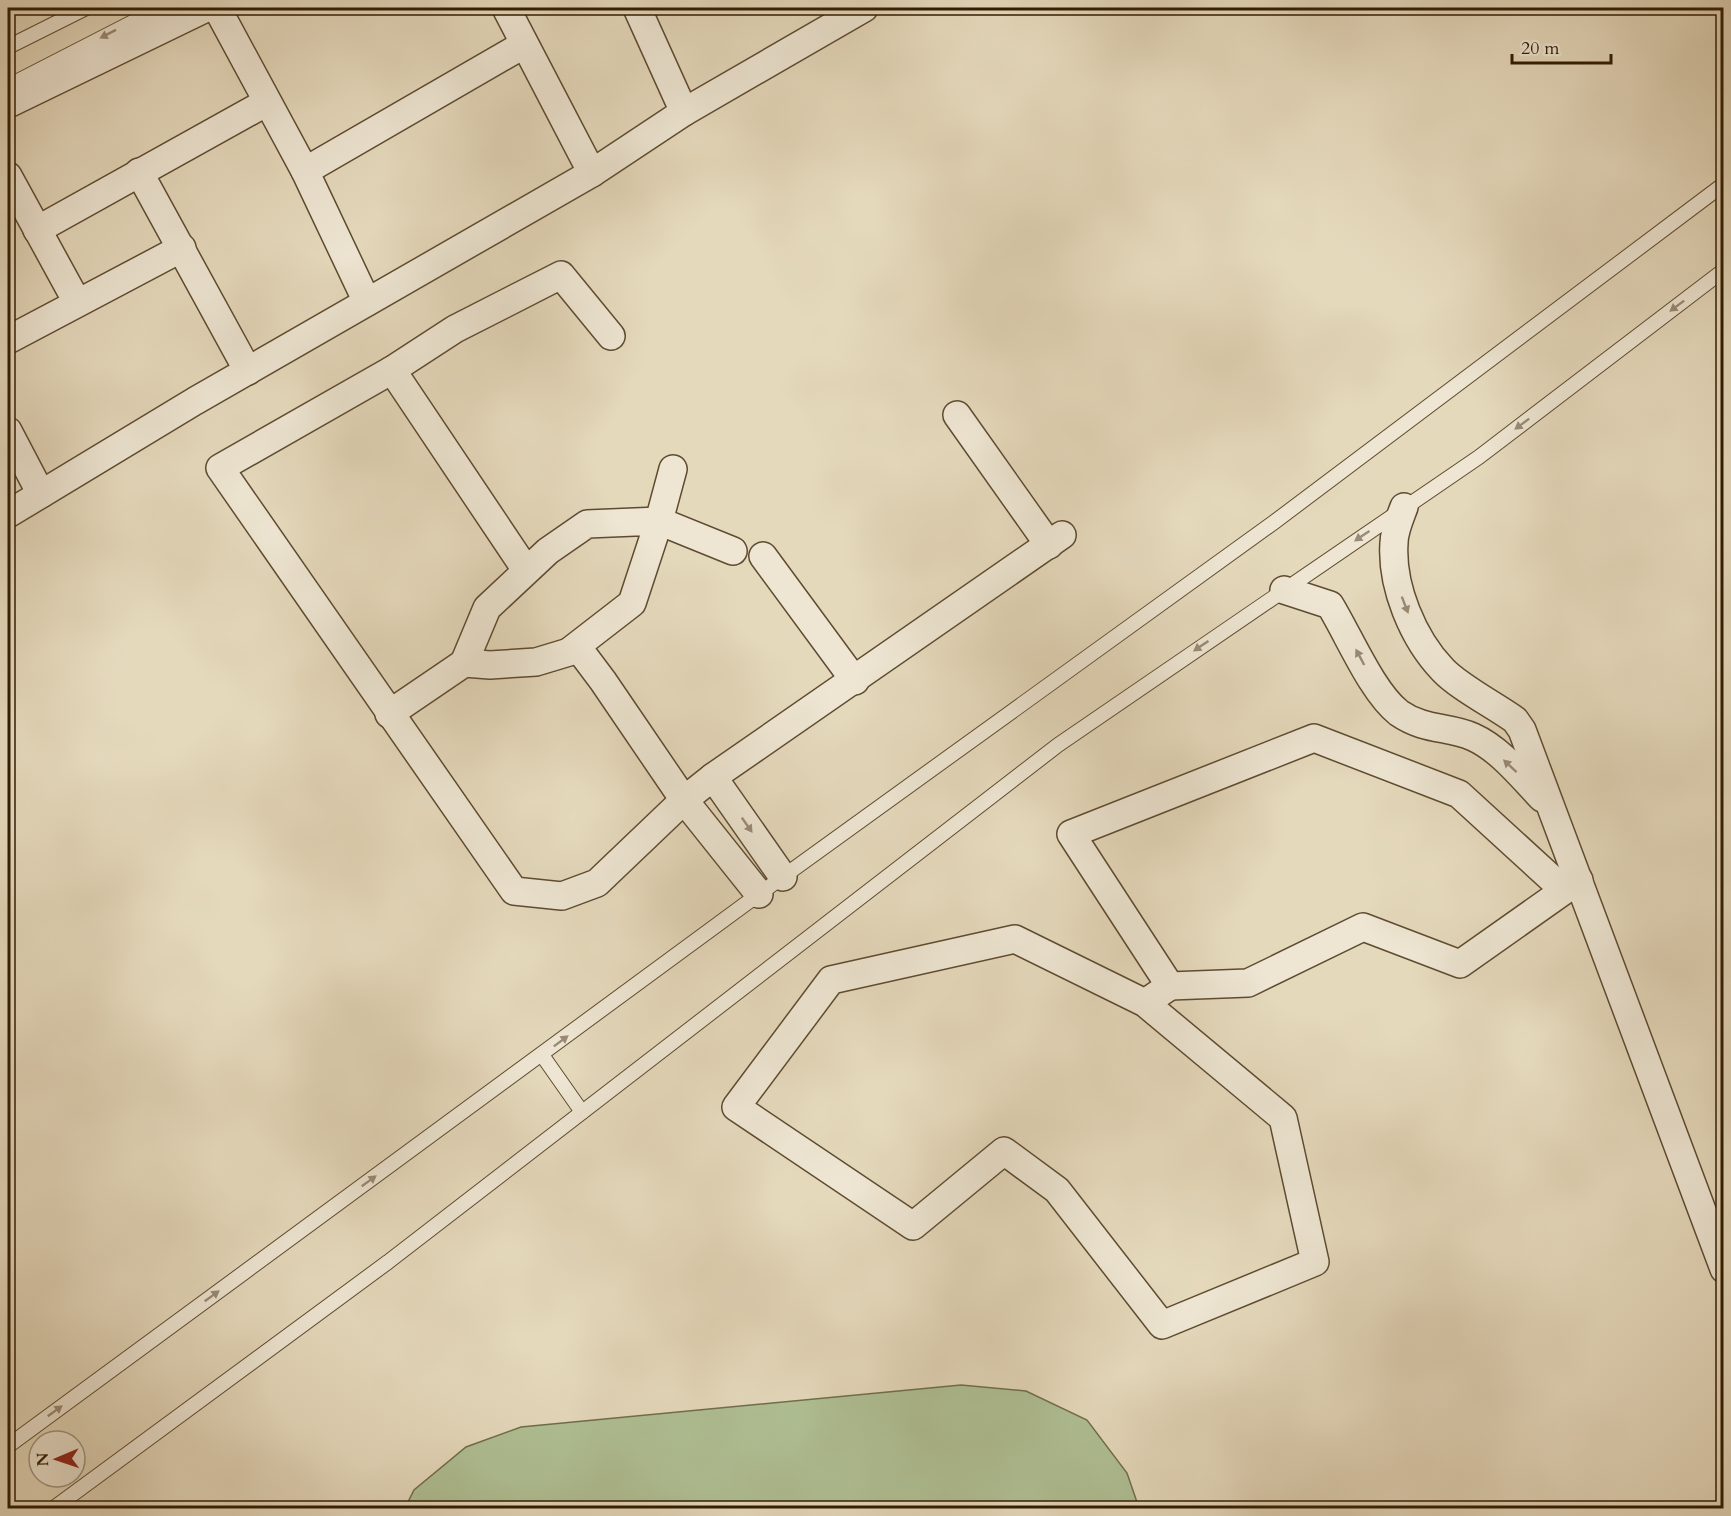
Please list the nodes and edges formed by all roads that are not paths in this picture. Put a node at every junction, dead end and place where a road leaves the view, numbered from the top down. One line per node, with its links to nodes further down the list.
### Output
1 (86, 8): 9 (lane)
2 (160, 8): 10 (lane, one-way to 10)
3 (207, 8): 12 (street)
4 (217, 8): 11 (street)
5 (506, 8): 8 (street)
6 (637, 8): 13 (street)
7 (864, 8): 13 (street)
8 (523, 45): 14 (street); 16 (street)
9 (8, 47)
10 (8, 86)
11 (267, 102): 14 (street); 15 (street)
12 (8, 104)
13 (684, 112): 16 (street)
14 (305, 171): 23 (street)
15 (139, 172): 19 (street); 20 (street)
16 (592, 173): 23 (street)
17 (8, 176): 19 (street)
18 (1724, 184): 46 (lane)
19 (37, 230): 22 (street)
20 (182, 248): 22 (street); 27 (street)
21 (1724, 270): 32 (lane, one-way to 32)
22 (77, 302): 25 (street)
23 (368, 302): 27 (street)
24 (610, 336): 26 (street)
25 (8, 340)
26 (392, 370): 37 (street); 42 (street)
27 (248, 371): 31 (street)
28 (957, 415): 41 (street)
29 (8, 430): 31 (street)
30 (673, 469): 34 (street)
31 (41, 494): 33 (street)
32 (1404, 507): 38 (lane, one-way to 38); 45 (street, one-way to 45)
33 (8, 514)
34 (659, 521): 35 (street); 37 (street); 39 (street)
35 (734, 551)
36 (763, 555): 41 (street)
37 (526, 570): 40 (street)
38 (1284, 590): 45 (street, one-way to 38); 52 (lane, one-way to 52)
39 (570, 651): 40 (street); 44 (street)
40 (464, 663): 42 (street)
41 (855, 681): 43 (street)
42 (389, 714): 44 (street)
43 (713, 777): 44 (street); 46 (street, one-way to 46)
44 (684, 800): 48 (street)
45 (1551, 808): 47 (street)
46 (783, 877): 48 (lane)
47 (1572, 885): 49 (street); 49 (street); 53 (street)
48 (759, 894): 51 (lane, one-way to 48)
49 (1170, 986): 50 (street)
50 (1145, 1003): 50 (street)
51 (542, 1055): 52 (lane); 54 (lane, one-way to 51)
52 (582, 1112): 55 (lane)
53 (1724, 1269)
54 (8, 1446)
55 (54, 1509)

